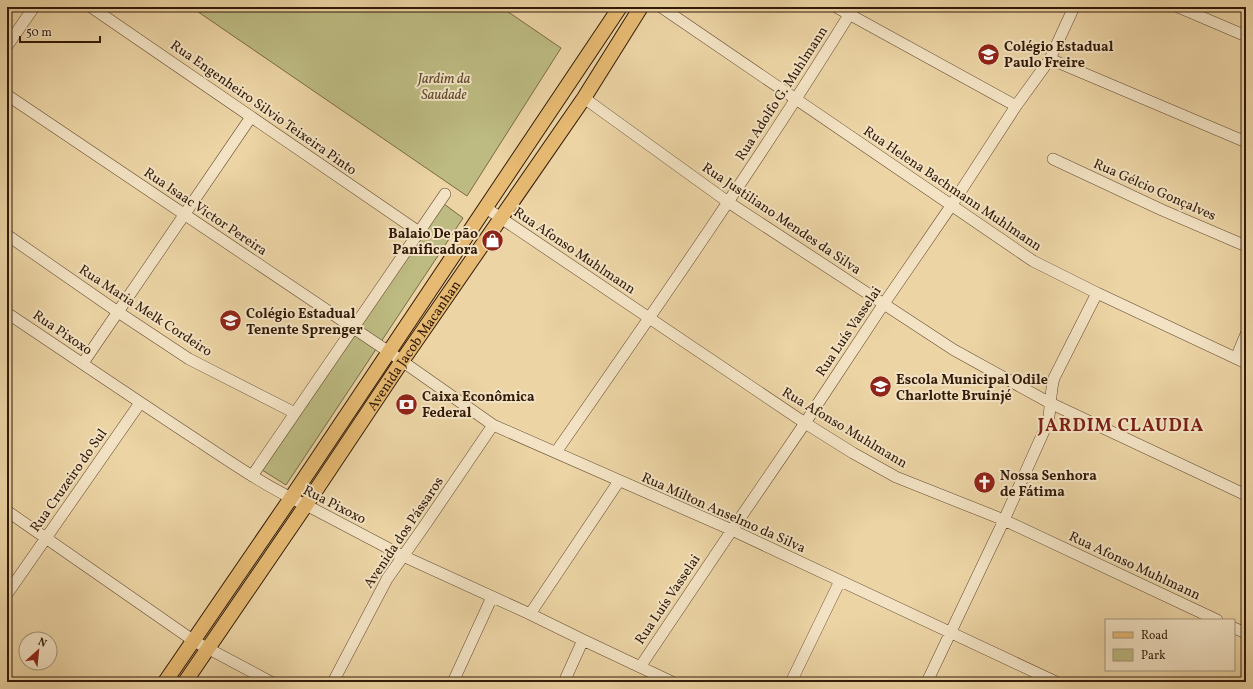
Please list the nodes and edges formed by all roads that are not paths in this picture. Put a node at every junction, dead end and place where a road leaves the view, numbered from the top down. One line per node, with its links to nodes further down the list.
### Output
1 (34, 7): 11 (street)
2 (91, 7): 17 (street, Rua Engenheiro Silvio Teixeira Pinto)
3 (620, 7): 23 (main road, Avenida Jacob Macanhan)
4 (641, 7): 14 (main road, Avenida Jacob Macanhan)
5 (661, 7): 15 (street, Rua Helena Bachmann Muhlmann)
6 (836, 7): 9 (street)
7 (1074, 7): 12 (street, Rua Luís Vasselai)
8 (1178, 7): 10 (street)
9 (852, 11): 15 (street, Rua Adolfo G. Muhlmann); 16 (street)
10 (1246, 36)
11 (7, 46)
12 (1050, 59): 16 (street, Rua Luís Vasselai); 18 (street)
13 (7, 95): 24 (street, Rua Isaac Victor Pereira)
14 (584, 98): 21 (street, Rua Justiliano Mendes da Silva); 25 (main road, Avenida Jacob Macanhan)
15 (796, 99): 21 (street, Rua Adolfo G. Muhlmann); 22 (street, Rua Helena Bachmann Muhlmann)
16 (1016, 106): 22 (street, Rua Luís Vasselai)
17 (251, 117): 24 (street); 26 (street, Rua Engenheiro Silvio Teixeira Pinto)
18 (1246, 142)
19 (1053, 159): 28 (street, Rua Gélcio Gonçalves)
20 (444, 194): 26 (street)
21 (728, 202): 30 (street, Rua Justiliano Mendes da Silva); 33 (street, Rua Adolfo G. Muhlmann)
22 (951, 206): 29 (street, Rua Helena Bachmann Muhlmann); 30 (street, Rua Luís Vasselai)
23 (486, 208): 25 (street, Rua Afonso Muhlmann); 36 (main road, Avenida Jacob Macanhan)
24 (185, 215): 31 (street); 34 (street, Rua Isaac Victor Pereira)
25 (502, 218): 33 (street, Rua Afonso Muhlmann); 38 (main road, Avenida Jacob Macanhan)
26 (419, 232): 34 (street)
27 (7, 236): 31 (street, Rua Maria Melk Cordeiro)
28 (1246, 246)
29 (1097, 293): 37 (street, Rua Helena Bachmann Muhlmann); 41 (street)
30 (883, 304): 41 (street, Rua Justiliano Mendes da Silva); 43 (street, Rua Luís Vasselai)
31 (118, 312): 39 (street); 42 (street, Rua Maria Melk Cordeiro)
32 (7, 313): 39 (street, Rua Pixoxo)
33 (649, 318): 43 (street, Rua Afonso Muhlmann); 45 (street, Rua Adolfo G. Muhlmann)
34 (353, 328): 36 (street, Rua Isaac Victor Pereira); 42 (street)
35 (1246, 334): 37 (street)
36 (389, 352): 38 (street, Rua Milton Anselmo da Silva); 49 (main road, Avenida Jacob Macanhan)
37 (1241, 360)
38 (402, 361): 44 (street, Rua Milton Anselmo da Silva); 50 (main road, Avenida Jacob Macanhan)
39 (83, 363): 40 (street, Rua Pixoxo)
40 (140, 403): 46 (street, Rua Pixoxo); 54 (street, Rua Cruzeiro do Sul)
41 (1050, 403): 48 (street, Rua Justiliano Mendes da Silva); 52 (street)
42 (295, 413): 46 (street)
43 (805, 423): 52 (street, Rua Afonso Muhlmann); 53 (street, Rua Luís Vasselai)
44 (493, 425): 45 (street, Rua Milton Anselmo da Silva); 55 (street, Avenida dos Pássaros)
45 (556, 452): 47 (street, Rua Milton Anselmo da Silva)
46 (252, 476): 49 (street, Rua Pixoxo)
47 (619, 481): 53 (street, Rua Milton Anselmo da Silva); 59 (street)
48 (1246, 495)
49 (291, 498): 50 (street, Rua Pixoxo); 65 (main road, Avenida Jacob Macanhan)
50 (306, 505): 55 (street, Rua Pixoxo); 66 (main road, Avenida Jacob Macanhan)
51 (7, 511): 54 (street)
52 (1004, 520): 60 (street, Rua Afonso Muhlmann); 62 (street)
53 (732, 530): 56 (street, Rua Milton Anselmo da Silva); 67 (street, Rua Luís Vasselai)
54 (45, 538): 57 (street, Rua Cruzeiro do Sul); 65 (street)
55 (403, 556): 58 (street, Rua Pixoxo); 71 (street, Avenida dos Pássaros)
56 (840, 581): 62 (street, Rua Milton Anselmo da Silva); 75 (street)
57 (7, 594)
58 (492, 597): 59 (street, Rua Pixoxo); 72 (street)
59 (530, 614): 64 (street, Rua Pixoxo)
60 (1215, 619)
61 (1235, 628): 63 (street)
62 (951, 632): 76 (street); 77 (street, Rua Milton Anselmo da Silva)
63 (1246, 633)
64 (583, 640): 67 (street, Rua Pixoxo); 73 (street)
65 (194, 641): 66 (street); 68 (main road, Avenida Jacob Macanhan)
66 (208, 649): 69 (main road, Avenida Jacob Macanhan); 70 (street)
67 (640, 667): 74 (street, Rua Pixoxo)
68 (165, 682)
69 (185, 682)
70 (271, 682)
71 (333, 682)
72 (453, 682)
73 (564, 682)
74 (672, 682)
75 (791, 682)
76 (927, 682)
77 (1056, 682)

